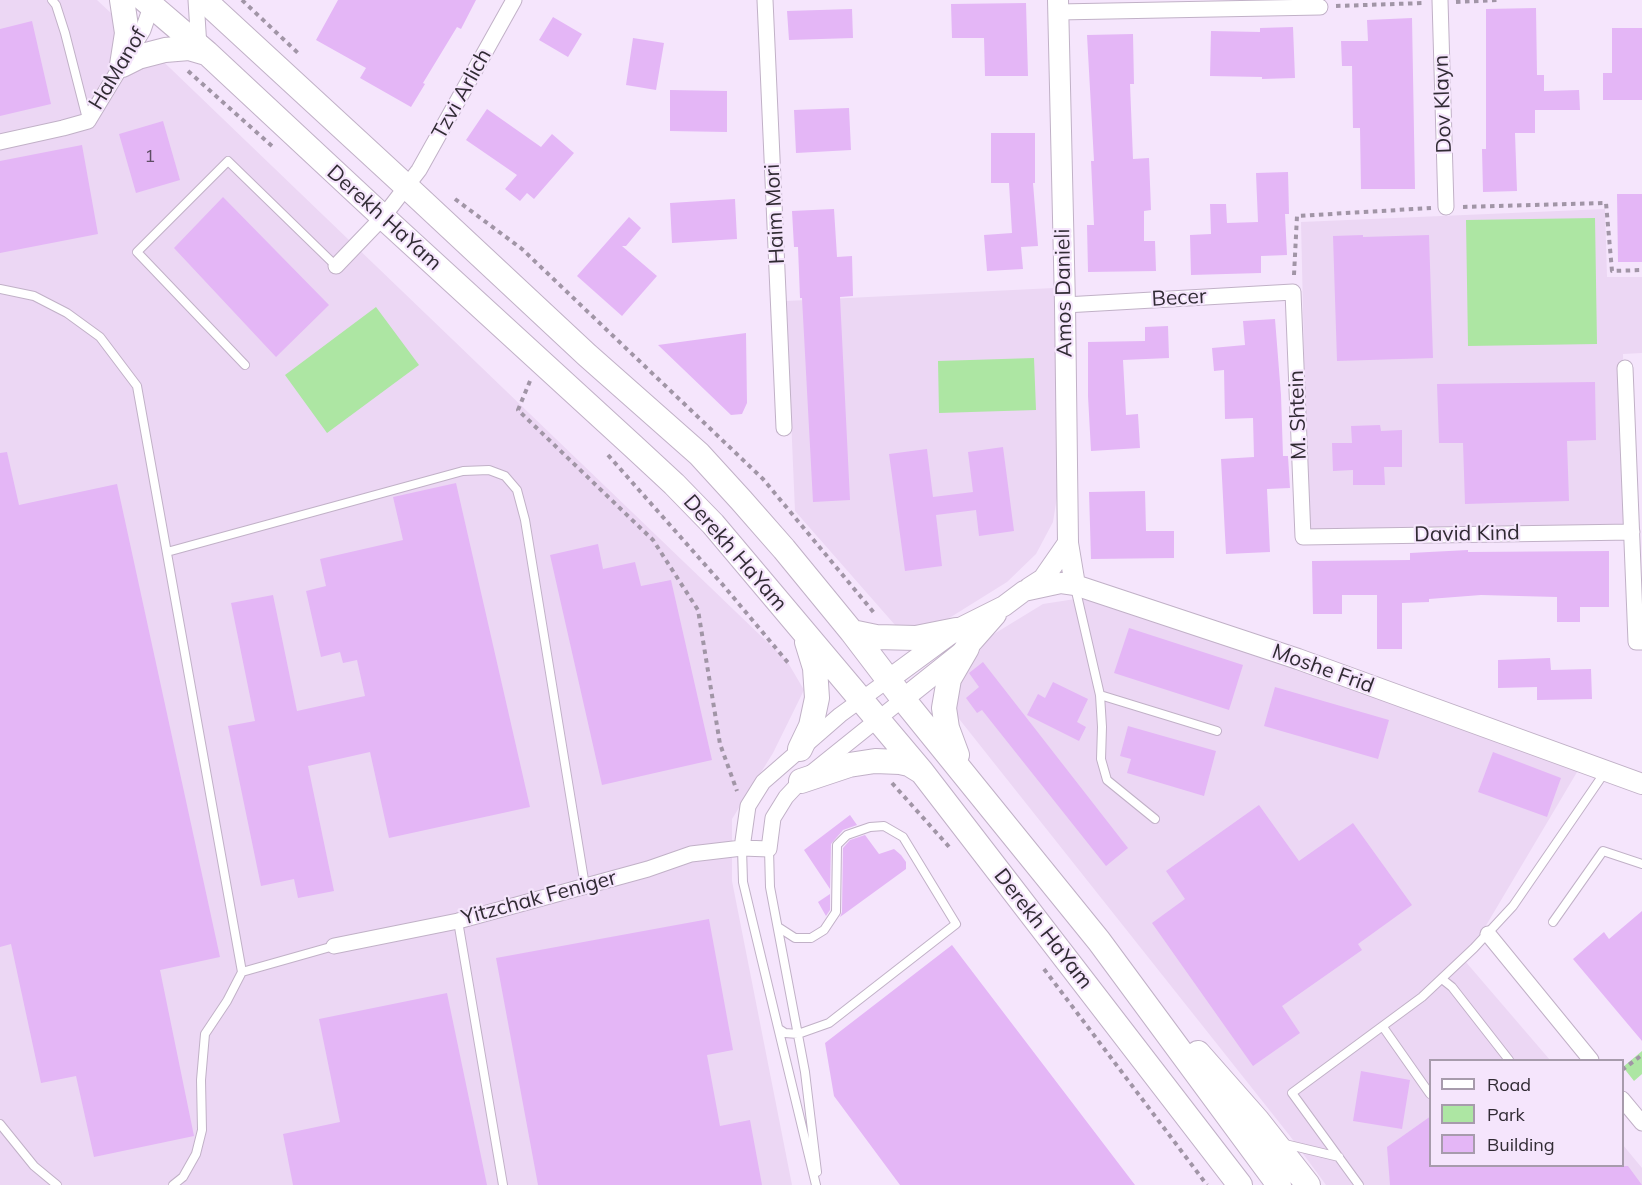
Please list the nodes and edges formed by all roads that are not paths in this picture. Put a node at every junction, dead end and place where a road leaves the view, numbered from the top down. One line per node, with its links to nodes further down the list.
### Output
1 (52, 0): 13 (lane)
2 (122, 0): 12 (main road)
3 (196, 0): 11 (street)
4 (204, 0): 15 (main road, Derekh HaYam)
5 (514, 0): 15 (street, Tzvi Arlich)
6 (765, 0): 24 (street, Haim Mori)
7 (1440, 1): 16 (street, Dov Klayn)
8 (150, 2): 11 (main road, Derekh HaYam); 12 (street, HaManof)
9 (1058, 6): 10 (street); 21 (street, Amos Danieli)
10 (1320, 7)
11 (203, 50): 12 (main road); 17 (main road, Derekh HaYam)
12 (122, 65): 13 (street, HaManof)
13 (88, 121): 14 (street, HaManof)
14 (0, 142)
15 (407, 187): 17 (street, Tzvi Arlich); 32 (main road, Derekh HaYam)
16 (1446, 207)
17 (382, 217): 18 (street, Tzvi Arlich); 31 (main road, Derekh HaYam)
18 (336, 266): 22 (lane)
19 (0, 289): 28 (lane)
20 (1293, 292): 21 (street, Becer); 26 (street, M. Shtein)
21 (1065, 305): 27 (street, Amos Danieli)
22 (245, 365)
23 (1625, 368): 25 (street)
24 (784, 428)
25 (1632, 531): 26 (street, David Kind); 34 (street)
26 (1303, 537)
27 (1068, 543): 29 (street, Amos Danieli); 30 (street)
28 (167, 552): 51 (lane); 58 (lane)
29 (1075, 585): 30 (street, Moshe Frid); 36 (lane); 42 (street, Moshe Frid)
30 (1024, 591): 33 (street, Moshe Frid)
31 (801, 629): 38 (main road, Derekh HaYam); 41 (main road)
32 (852, 632): 33 (main road); 35 (main road, Derekh HaYam)
33 (962, 639): 35 (street, Moshe Frid); 37 (street, Moshe Frid); 44 (main road)
34 (1639, 642)
35 (888, 680): 37 (main road, Derekh HaYam); 38 (street)
36 (1100, 695): 40 (lane); 47 (lane)
37 (903, 699): 39 (street); 44 (main road, Derekh HaYam)
38 (861, 700): 39 (main road, Derekh HaYam); 41 (street)
39 (877, 719): 43 (main road, Derekh HaYam); 45 (street)
40 (1217, 731)
41 (800, 749): 48 (street)
42 (1606, 771): 46 (street, Moshe Frid); 55 (lane)
43 (922, 772): 45 (main road); 71 (main road, Derekh HaYam)
44 (964, 774): 56 (main road, Derekh HaYam)
45 (801, 781): 49 (street)
46 (1642, 784)
47 (1155, 819)
48 (742, 848): 49 (street, Yitzchak Feniger); 51 (street, Yitzchak Feniger); 61 (lane)
49 (769, 849): 54 (lane)
50 (1642, 864): 53 (lane)
51 (585, 886): 52 (street, Yitzchak Feniger)
52 (458, 921): 57 (street, Yitzchak Feniger); 74 (lane)
53 (1553, 922)
54 (778, 927): 62 (lane); 62 (lane)
55 (1488, 934): 59 (lane); 64 (street)
56 (1099, 941): 69 (main road); 76 (main road, Derekh HaYam)
57 (334, 946): 58 (lane)
58 (242, 972): 73 (lane)
59 (1442, 979): 60 (lane); 63 (lane)
60 (1383, 1027): 65 (lane); 70 (lane)
61 (779, 1029): 62 (lane); 75 (lane)
62 (798, 1034): 75 (lane)
63 (1508, 1059)
64 (1590, 1059)
65 (1429, 1091)
66 (1624, 1100): 67 (street)
67 (1642, 1123)
68 (0, 1124): 72 (lane)
69 (1275, 1141): 70 (lane); 77 (main road)
70 (1339, 1157): 78 (lane)
71 (1238, 1182)
72 (57, 1185)
73 (173, 1185)
74 (503, 1185)
75 (817, 1185)
76 (1280, 1185)
77 (1308, 1185)
78 (1359, 1185)

